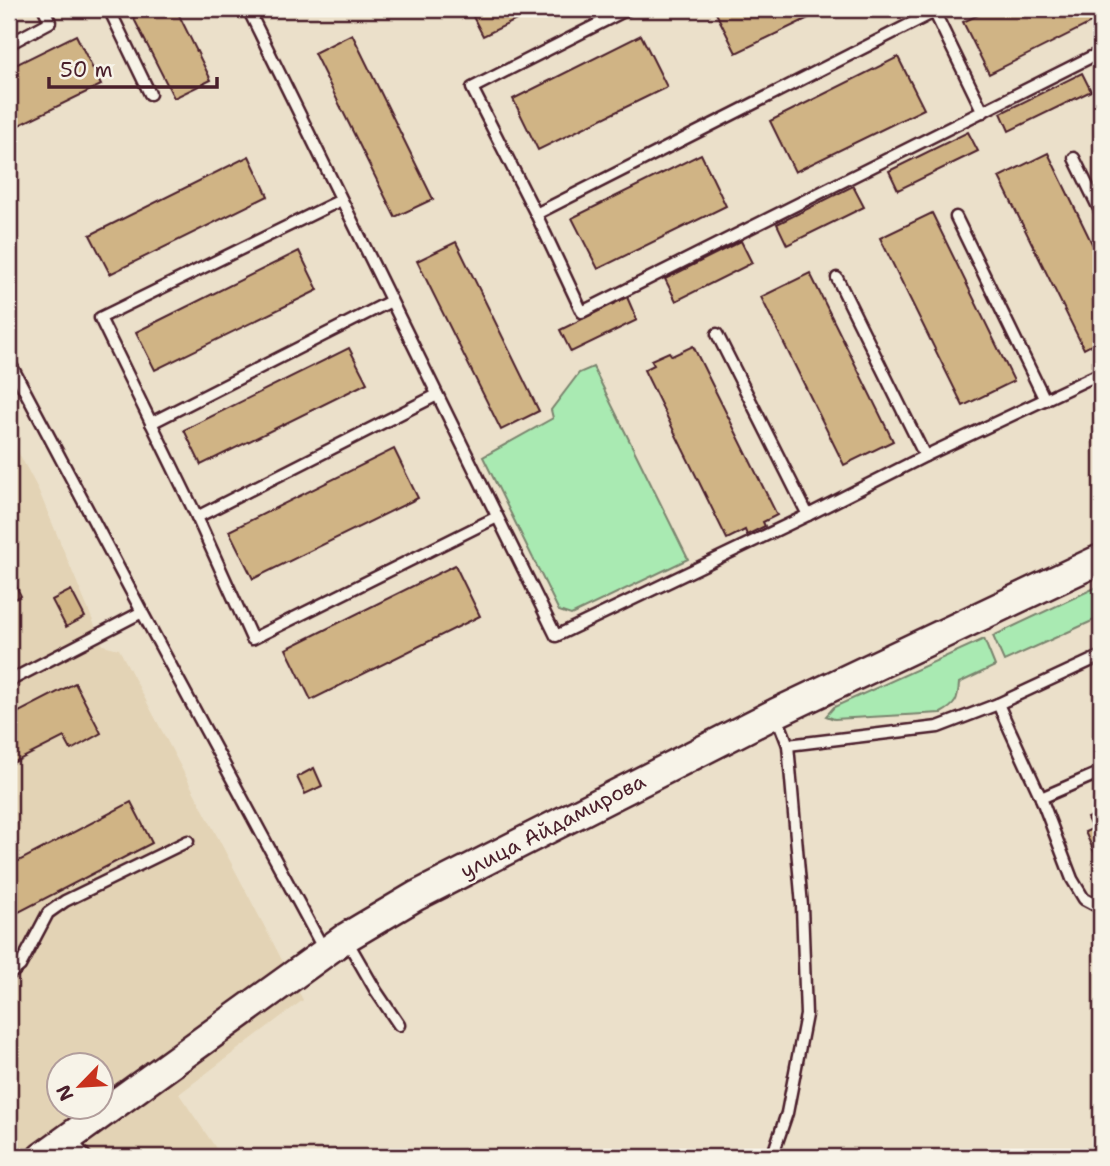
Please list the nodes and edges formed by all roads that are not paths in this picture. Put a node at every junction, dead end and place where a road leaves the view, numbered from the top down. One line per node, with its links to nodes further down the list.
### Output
1 (44, 9): 6 (lane)
2 (108, 9): 8 (lane)
3 (248, 9): 11 (lane)
4 (628, 9): 13 (lane)
5 (936, 10): 9 (lane); 13 (lane)
6 (9, 44)
7 (1101, 52): 9 (lane)
8 (150, 94)
9 (982, 112): 13 (lane)
10 (1074, 158): 12 (lane)
11 (341, 200): 16 (lane); 22 (lane)
12 (1101, 213)
13 (536, 214)
14 (956, 217): 21 (lane)
15 (837, 278): 23 (lane)
16 (391, 301): 20 (lane); 22 (lane)
17 (717, 334): 24 (lane)
18 (9, 361): 28 (lane)
19 (1101, 373): 21 (lane)
20 (438, 396): 25 (lane); 26 (lane)
21 (1045, 400): 23 (lane)
22 (151, 423): 25 (lane)
23 (925, 456): 24 (lane)
24 (808, 515): 26 (lane)
25 (197, 517): 26 (lane)
26 (497, 517)
27 (1101, 559): 32 (main road, улица Айдамирова)
28 (142, 612): 30 (lane); 38 (lane)
29 (1101, 656): 31 (lane)
30 (9, 681)
31 (998, 704): 33 (lane); 35 (lane)
32 (776, 713): 33 (lane); 38 (main road, улица Айдамирова)
33 (788, 745): 43 (lane)
34 (1101, 772): 35 (lane)
35 (1041, 798): 37 (lane)
36 (188, 841): 39 (lane)
37 (1101, 908)
38 (335, 945): 40 (lane); 41 (main road, улица Айдамирова)
39 (9, 975)
40 (399, 1025)
41 (77, 1147): 42 (main road, улица Айдамирова)
42 (42, 1157)
43 (772, 1157)

